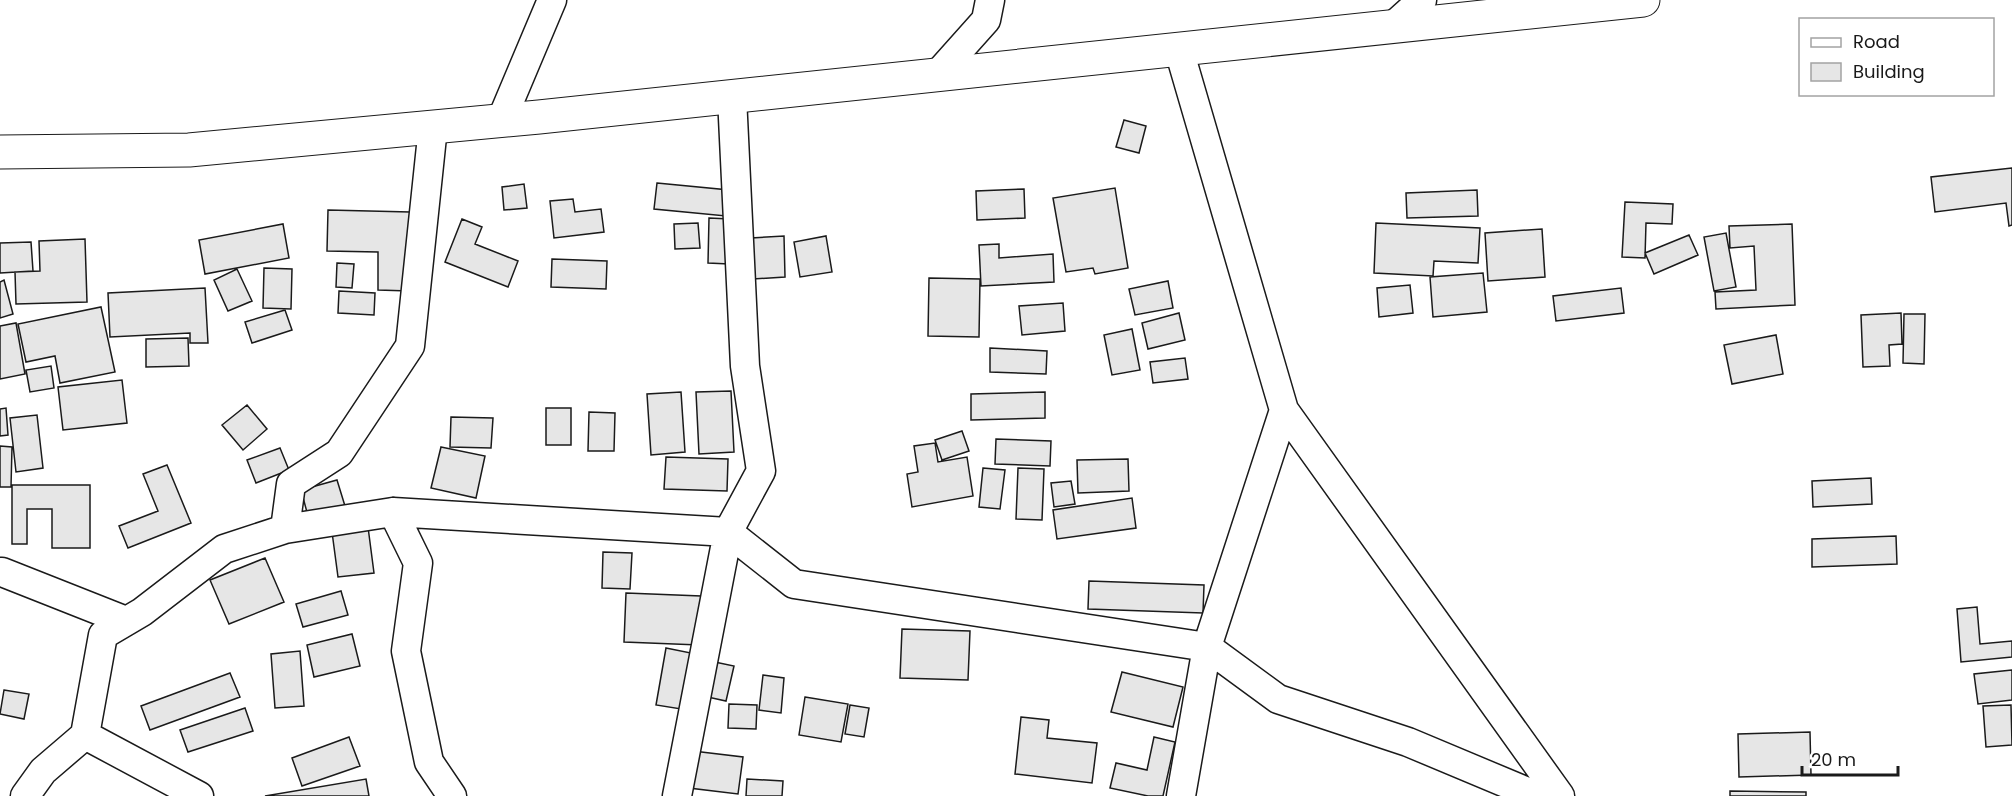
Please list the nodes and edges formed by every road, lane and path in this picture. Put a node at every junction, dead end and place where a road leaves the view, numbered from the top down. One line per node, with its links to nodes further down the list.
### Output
1 (552, 0): 9 (street)
2 (990, 0): 7 (street)
3 (1422, 0): 5 (street)
4 (1643, 0): 5 (main road)
5 (1391, 28): 6 (main road)
6 (1179, 50): 7 (main road); 12 (street)
7 (936, 76): 8 (main road)
8 (732, 97): 9 (main road); 15 (street)
9 (501, 121): 10 (main road)
10 (433, 127): 11 (main road); 14 (street)
11 (0, 152)
12 (1284, 410): 18 (street); 26 (street)
13 (393, 512): 14 (street); 15 (street); 22 (street)
14 (285, 529): 17 (street)
15 (728, 532): 18 (street); 23 (street)
16 (2, 572): 17 (street)
17 (126, 621): 19 (street)
18 (1207, 647): 24 (street); 25 (street)
19 (85, 735): 20 (street); 21 (street)
20 (25, 796)
21 (199, 796)
22 (452, 796)
23 (677, 796)
24 (1181, 796)
25 (1537, 796)
26 (1560, 796)

